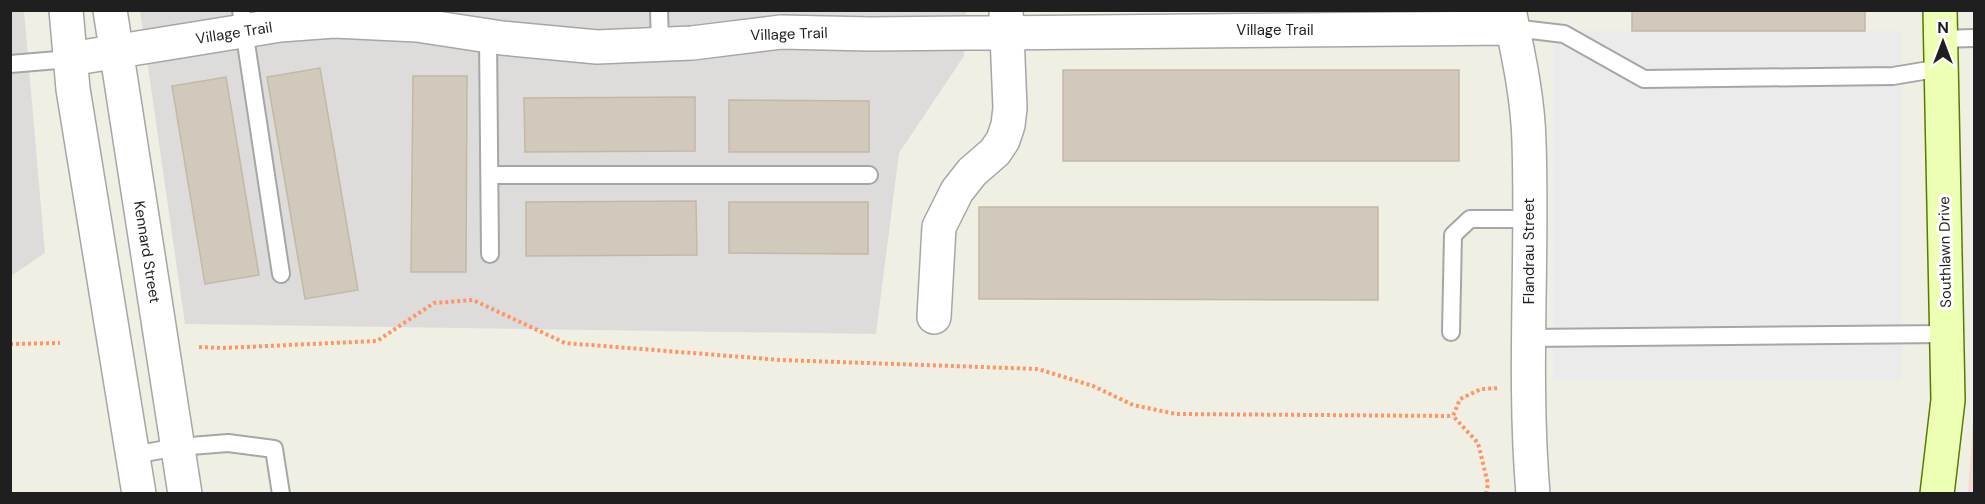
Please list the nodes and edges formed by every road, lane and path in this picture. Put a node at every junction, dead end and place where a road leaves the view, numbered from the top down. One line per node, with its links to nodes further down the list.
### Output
1 (66, 10): 13 (street)
2 (110, 10): 12 (street, Kennard Street)
3 (659, 10): 11 (lane)
4 (444, 19): 6 (street, Village Trail); 8 (street, Village Trail)
5 (1511, 19): 7 (street, Village Trail); 10 (lane); 17 (street, Flandrau Street)
6 (242, 21): 12 (street, Village Trail); 19 (lane)
7 (1006, 21): 11 (street, Village Trail); 20 (street)
8 (488, 36): 11 (street, Village Trail); 16 (lane)
9 (1974, 38): 10 (lane)
10 (1941, 39): 22 (street, Southlawn Drive)
11 (660, 45)
12 (115, 52): 13 (street, Village Trail); 29 (street, Kennard Street)
13 (70, 58): 14 (lane); 30 (street)
14 (10, 64)
15 (869, 175): 16 (lane)
16 (490, 176): 18 (lane)
17 (1529, 219): 21 (lane); 23 (street, Flandrau Street)
18 (490, 254)
19 (281, 274)
20 (934, 317)
21 (1451, 332)
22 (1947, 334): 23 (lane); 36 (street, Southlawn Drive)
23 (1528, 338): 27 (street, Flandrau Street)
24 (60, 343): 25 (path)
25 (10, 344)
26 (198, 347): 28 (path)
27 (1527, 388): 28 (path); 35 (street, Flandrau Street)
28 (1454, 416): 34 (path)
29 (178, 447): 30 (lane); 32 (street, Kennard Street); 33 (lane)
30 (133, 455): 31 (street)
31 (139, 494)
32 (185, 494)
33 (282, 494)
34 (1486, 494)
35 (1533, 494)
36 (1937, 494)

